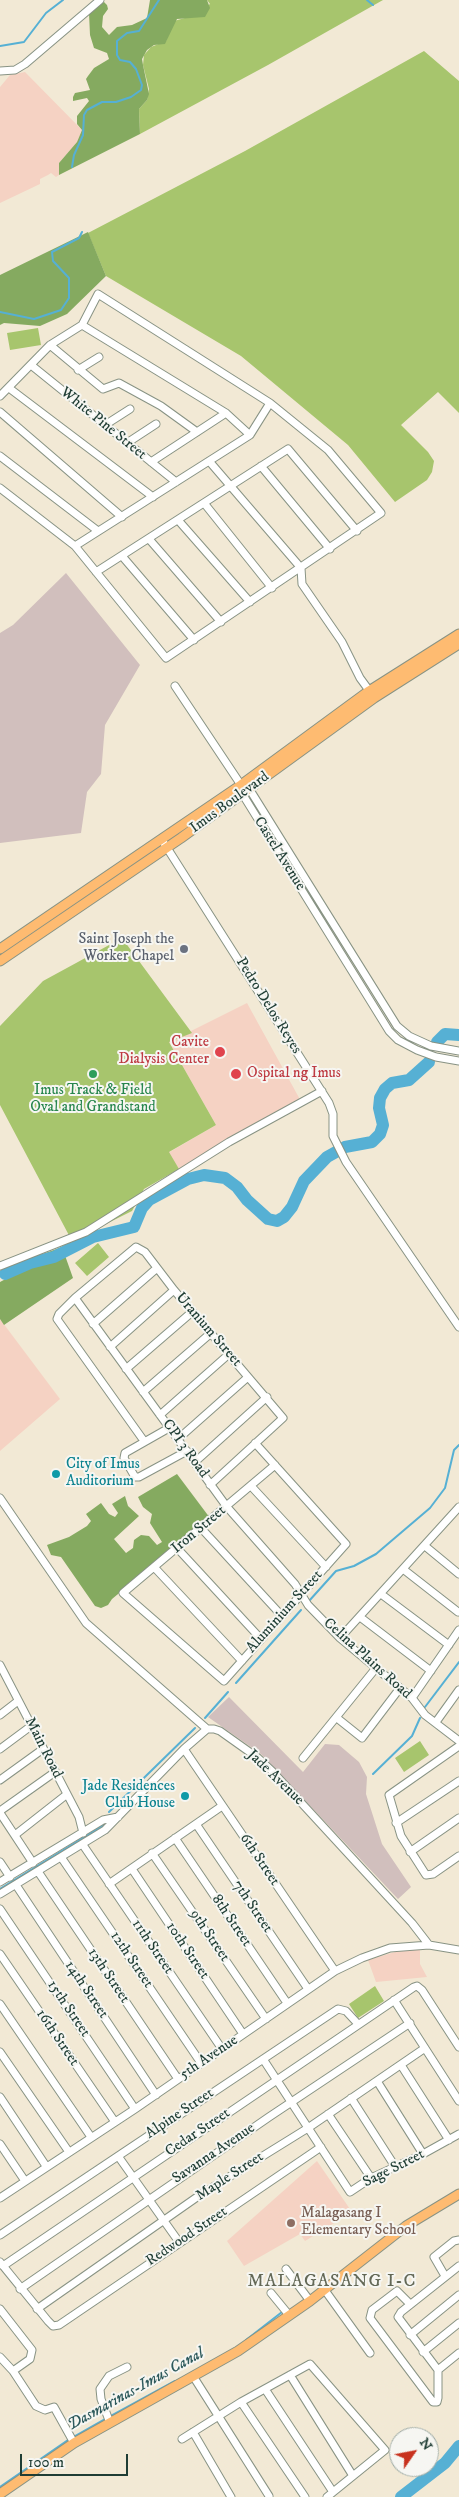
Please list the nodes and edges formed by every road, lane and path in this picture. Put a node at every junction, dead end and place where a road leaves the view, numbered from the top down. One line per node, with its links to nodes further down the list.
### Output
1 (100, 0): 2 (street)
2 (0, 71)
3 (82, 325): 4 (street); 10 (street); 13 (street)
4 (50, 345): 6 (street); 7 (street)
5 (99, 357): 7 (street)
6 (31, 366): 8 (street); 15 (street, White Pine Street)
7 (78, 370): 16 (street)
8 (9, 388): 9 (street); 26 (street)
9 (0, 396)
10 (270, 403): 17 (street); 30 (street)
11 (130, 409): 15 (street)
12 (0, 412): 28 (street)
13 (226, 413): 16 (street); 17 (street)
14 (156, 424): 18 (street)
15 (105, 425): 18 (street, White Pine Street)
16 (198, 432): 21 (street)
17 (250, 435): 20 (street)
18 (127, 443): 21 (street, White Pine Street)
19 (0, 456): 31 (street)
20 (209, 461): 23 (street); 24 (street)
21 (151, 462): 23 (street, White Pine Street)
22 (260, 466): 24 (street); 30 (street); 34 (street)
23 (176, 482): 26 (street)
24 (231, 485): 27 (street); 36 (street)
25 (0, 488): 33 (street)
26 (153, 497): 28 (street)
27 (204, 503): 29 (street); 38 (street)
28 (122, 517): 31 (street)
29 (178, 520): 32 (street); 39 (street)
30 (357, 530): 34 (street)
31 (98, 531): 33 (street)
32 (149, 538): 35 (street); 40 (street)
33 (75, 546): 37 (street)
34 (330, 549): 36 (street)
35 (122, 556): 37 (street); 42 (street)
36 (301, 568): 38 (street); 45 (street)
37 (96, 572): 42 (street)
38 (272, 588): 39 (street)
39 (250, 602): 40 (street)
40 (220, 622): 42 (street)
41 (459, 634): 45 (main road, Imus Boulevard)
42 (194, 640)
43 (459, 644): 45 (main road, Imus Boulevard)
44 (175, 686): 46 (street)
45 (372, 694): 46 (main road, Imus Boulevard); 47 (main road, Imus Boulevard)
46 (241, 785): 47 (street, Castel Avenue); 48 (main road, Imus Boulevard)
47 (246, 792): 48 (main road, Imus Boulevard); 51 (street, Castel Avenue); 52 (street, Castel Avenue)
48 (165, 844): 49 (main road, Imus Boulevard); 50 (main road, Imus Boulevard); 53 (street, Pedro Delos Reyes)
49 (0, 949)
50 (0, 961)
51 (459, 1051)
52 (459, 1061)
53 (322, 1091): 54 (street); 60 (street, Pedro Delos Reyes)
54 (0, 1266)
55 (157, 1268): 56 (street, Uranium Street); 57 (street, Uranium Street); 59 (street)
56 (174, 1290): 58 (street, Uranium Street); 62 (street)
57 (76, 1298): 59 (street, CPI 3 Road); 71 (street)
58 (192, 1312): 61 (street, Uranium Street); 64 (street)
59 (94, 1324): 62 (street, CPI 3 Road)
60 (459, 1327)
61 (211, 1333): 63 (street, Uranium Street); 66 (street)
62 (110, 1347): 64 (street, CPI 3 Road)
63 (229, 1354): 65 (street, Uranium Street); 68 (street)
64 (126, 1369): 66 (street, CPI 3 Road)
65 (248, 1377): 67 (street, Uranium Street); 70 (street)
66 (143, 1392): 68 (street, CPI 3 Road)
67 (267, 1398): 72 (street, Uranium Street); 74 (street)
68 (160, 1415): 69 (street, CPI 3 Road)
69 (170, 1428): 70 (street, CPI 3 Road); 71 (street)
70 (178, 1439): 73 (street, CPI 3 Road)
71 (144, 1441): 73 (street)
72 (256, 1443): 75 (street); 76 (street)
73 (187, 1451): 74 (street, CPI 3 Road)
74 (195, 1462): 76 (street, CPI 3 Road)
75 (275, 1465): 77 (street, Iron Street); 85 (street, Aluminium Street)
76 (210, 1485): 79 (street, CPI 3 Road)
77 (251, 1486): 79 (street, Iron Street); 85 (street)
78 (0, 1498): 113 (street, Jade Avenue)
79 (227, 1507): 81 (street, Iron Street); 88 (street, CPI 3 Road)
80 (459, 1507): 82 (street)
81 (201, 1528): 83 (street, Iron Street); 91 (street)
82 (424, 1546): 86 (street); 87 (street)
83 (177, 1548): 84 (street, Iron Street); 95 (street)
84 (154, 1567): 97 (street); 102 (street, Iron Street)
85 (326, 1567): 88 (street, Aluminium Street)
86 (403, 1568): 89 (street); 90 (street)
87 (459, 1574)
88 (302, 1594): 91 (street, Aluminium Street); 94 (street, Celina Plains Road)
89 (381, 1594): 92 (street); 96 (street)
90 (459, 1613)
91 (282, 1616): 95 (street, Aluminium Street)
92 (360, 1617): 94 (street); 100 (street)
93 (459, 1630): 96 (street)
94 (340, 1638): 99 (street, Celina Plains Road)
95 (261, 1639): 97 (street, Aluminium Street)
96 (449, 1645): 100 (street)
97 (242, 1661): 102 (street, Aluminium Street)
98 (0, 1665): 101 (street, Main Road)
99 (376, 1668): 103 (street, Celina Plains Road); 110 (street)
100 (431, 1671): 105 (street)
101 (3, 1678): 107 (street, Main Road)
102 (224, 1681)
103 (400, 1688): 105 (street, Celina Plains Road); 110 (street)
104 (459, 1690): 106 (street)
105 (412, 1698): 111 (street, Celina Plains Road)
106 (451, 1700): 108 (street); 111 (street)
107 (18, 1701): 109 (street); 112 (street, Main Road)
108 (459, 1706)
109 (0, 1715)
110 (337, 1718): 119 (street)
111 (436, 1722): 114 (street, Celina Plains Road)
112 (31, 1726): 116 (street); 117 (street, Main Road)
113 (207, 1729): 118 (street); 148 (street, Jade Avenue)
114 (459, 1741)
115 (459, 1746): 128 (street)
116 (0, 1749)
117 (43, 1749): 120 (street, Main Road); 121 (street)
118 (184, 1749): 124 (street, 6th Street); 126 (street)
119 (303, 1758)
120 (55, 1772): 123 (street, Main Road); 125 (street)
121 (0, 1780)
122 (459, 1781): 128 (street)
123 (66, 1795): 130 (street, Main Road); 131 (street)
124 (222, 1806): 129 (street); 151 (street, 6th Street)
125 (0, 1812): 131 (street)
126 (118, 1817): 130 (street); 133 (street)
127 (459, 1818): 134 (street)
128 (396, 1823): 134 (street)
129 (196, 1824): 132 (street); 152 (street, 7th Street)
130 (83, 1833): 139 (street)
131 (15, 1835): 139 (street)
132 (175, 1838): 135 (street); 154 (street, 8th Street)
133 (83, 1845): 137 (street); 144 (street, 11th Street)
134 (410, 1852): 136 (street)
135 (152, 1853): 140 (street); 156 (street, 9th Street)
136 (459, 1856)
137 (61, 1857): 141 (street); 165 (street, 12th Street)
138 (0, 1862): 142 (street)
139 (33, 1863): 142 (street)
140 (132, 1868): 144 (street); 159 (street, 10th Street)
141 (39, 1873): 145 (street); 167 (street, 13th Street)
142 (10, 1877): 143 (street)
143 (0, 1882)
144 (109, 1884): 162 (street, 11th Street)
145 (16, 1885): 146 (street); 170 (street, 14th Street)
146 (0, 1894)
147 (0, 1909): 175 (street, 15th Street)
148 (428, 1945): 149 (street); 151 (street, 5th Avenue)
149 (459, 1950)
150 (0, 1954): 177 (street, 16th Street)
151 (335, 1971): 152 (street, 5th Avenue)
152 (308, 1989): 154 (street, 5th Avenue)
153 (394, 2000): 157 (street); 158 (street, Cedar Street); 160 (street)
154 (286, 2003): 156 (street, 5th Avenue)
155 (0, 2004): 180 (street)
156 (266, 2019): 159 (street, 5th Avenue)
157 (410, 2023): 161 (street); 173 (street, Savanna Avenue)
158 (358, 2024): 164 (street, Alpine Street); 168 (street, Cedar Street)
159 (243, 2034): 162 (street, 5th Avenue)
160 (459, 2047)
161 (426, 2048): 166 (street, Maple Street); 174 (street)
162 (222, 2049): 165 (street, 5th Avenue)
163 (0, 2052): 184 (street)
164 (263, 2058): 168 (street); 186 (street, Alpine Street)
165 (201, 2063): 167 (street, 5th Avenue)
166 (401, 2065): 169 (street, Maple Street); 181 (street)
167 (178, 2079): 170 (street, 5th Avenue)
168 (277, 2079): 173 (street); 189 (street, Cedar Street)
169 (377, 2081): 172 (street, Maple Street); 185 (street)
170 (156, 2095): 175 (street, 5th Avenue)
171 (0, 2098): 187 (street)
172 (351, 2098): 176 (street, Maple Street); 188 (street)
173 (292, 2102): 178 (street); 194 (street, Savanna Avenue)
174 (459, 2102)
175 (135, 2109): 177 (street, 5th Avenue)
176 (328, 2114): 178 (street, Maple Street); 190 (street)
177 (115, 2122): 180 (street, 5th Avenue)
178 (308, 2128): 183 (street); 195 (street, Maple Street)
179 (459, 2134): 181 (street, Sage Street)
180 (91, 2137): 184 (street, 5th Avenue)
181 (449, 2140): 185 (street, Sage Street)
182 (0, 2144): 191 (street)
183 (321, 2147): 190 (street, Sage Street); 198 (street, Redwood Street)
184 (69, 2152): 187 (street, 5th Avenue)
185 (423, 2154): 188 (street, Sage Street)
186 (118, 2156): 189 (street); 196 (street, Alpine Street)
187 (46, 2166): 191 (street, 5th Avenue)
188 (396, 2168): 190 (street, Sage Street)
189 (133, 2177): 194 (street); 199 (street, Cedar Street)
190 (371, 2178)
191 (25, 2180): 192 (street, 5th Avenue)
192 (1, 2194)
193 (459, 2194): 204 (main road)
194 (149, 2199): 195 (street); 203 (street, Savanna Avenue)
195 (164, 2220): 198 (street); 209 (street, Maple Street)
196 (0, 2234)
197 (459, 2240): 202 (street)
198 (179, 2242): 209 (street, Redwood Street)
199 (1, 2264): 203 (street)
200 (459, 2266): 202 (street)
201 (286, 2269): 207 (street)
202 (445, 2276): 208 (street)
203 (20, 2288): 209 (street)
204 (324, 2290): 207 (main road); 215 (street)
205 (271, 2293): 211 (street)
206 (459, 2294): 213 (street)
207 (310, 2301): 211 (main road)
208 (410, 2304): 213 (street); 219 (street)
209 (37, 2308)
210 (0, 2309): 220 (street)
211 (289, 2316): 222 (main road)
212 (459, 2324): 214 (street)
213 (410, 2335): 214 (street)
214 (423, 2352): 219 (street)
215 (370, 2353)
216 (459, 2353): 219 (street)
217 (0, 2357): 220 (street)
218 (127, 2367): 226 (street)
219 (438, 2370)
220 (13, 2371): 229 (street)
221 (290, 2375): 223 (street); 230 (street); 230 (street)
222 (193, 2376): 225 (street); 226 (main road)
223 (265, 2389): 224 (street); 232 (street)
224 (241, 2402): 225 (street); 235 (street)
225 (217, 2417): 227 (street); 233 (street)
226 (110, 2422): 229 (main road)
227 (192, 2432): 228 (street); 234 (street)
228 (182, 2439)
229 (74, 2443): 231 (main road)
230 (353, 2476): 232 (street)
231 (0, 2494)
232 (330, 2495)
233 (269, 2496)
234 (231, 2497)
235 (305, 2497)

